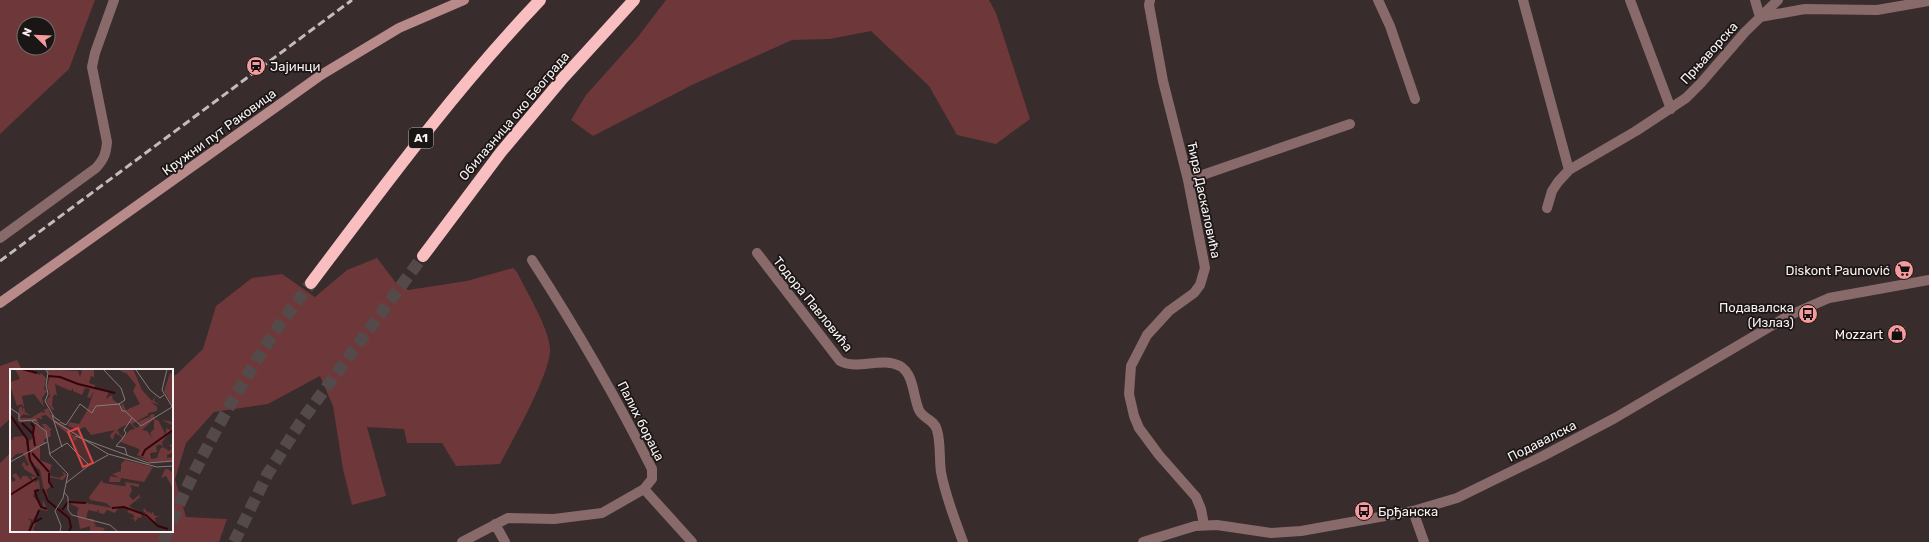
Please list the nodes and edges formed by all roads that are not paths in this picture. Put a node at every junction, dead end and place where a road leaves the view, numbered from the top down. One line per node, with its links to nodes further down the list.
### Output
1 (114, 0): 19 (street)
2 (464, 0): 25 (main road, Кружни пут Раковица)
3 (540, 0): 24 (highway, A1)
4 (634, 0): 21 (highway, Обилазница око Београда)
5 (1150, 0): 17 (street, Ћира Даскаловића)
6 (1378, 0): 13 (street)
7 (1523, 0): 16 (street)
8 (1630, 0): 14 (street)
9 (1756, 0): 12 (street)
10 (1778, 0): 12 (street, Прњаворска)
11 (1929, 1): 12 (street)
12 (1760, 17): 14 (street, Прњаворска)
13 (1415, 99)
14 (1671, 109): 16 (street, Прњаворска)
15 (1350, 124): 17 (street)
16 (1569, 170): 18 (street, Прњаворска)
17 (1188, 180): 29 (street, Ћира Даскаловића)
18 (1547, 208)
19 (0, 238)
20 (757, 253): 33 (street, Тодора Павловића)
21 (422, 256)
22 (532, 260): 26 (street, Палих бораца)
23 (1929, 280): 27 (street, Подавалска)
24 (311, 283)
25 (0, 303)
26 (644, 489): 28 (street); 32 (street)
27 (1413, 511): 29 (street, Подавалска); 35 (street)
28 (495, 524): 30 (street); 31 (street)
29 (1204, 525): 34 (street, Подавалска)
30 (462, 542)
31 (505, 542)
32 (692, 542)
33 (963, 542)
34 (1143, 542)
35 (1424, 542)

